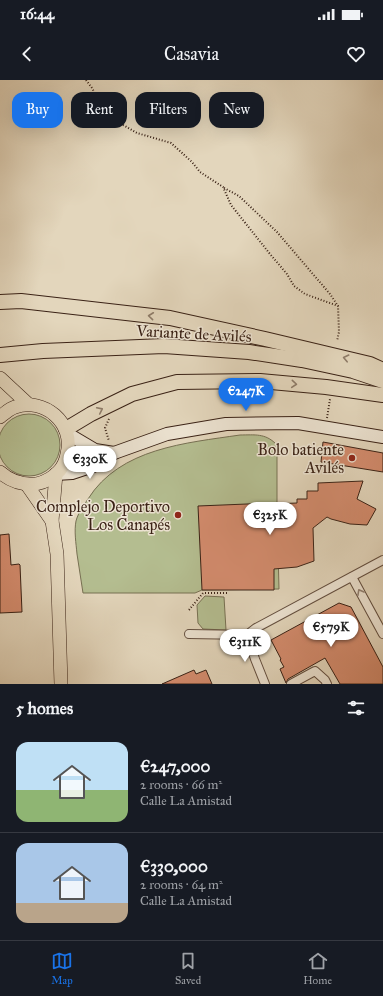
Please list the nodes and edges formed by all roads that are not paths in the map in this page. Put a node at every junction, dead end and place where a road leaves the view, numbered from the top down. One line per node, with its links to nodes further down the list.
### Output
1 (0, 294): 2 (highway)
2 (21, 301): 3 (highway); 5 (highway, one-way to 2)
3 (0, 302)
4 (0, 355): 7 (highway, Variante de Avilés)
5 (383, 370)
6 (0, 378): 9 (main road)
7 (383, 381)
8 (383, 395): 11 (highway, one-way to 8)
9 (28, 404): 10 (main road); 11 (main road)
10 (0, 417)
11 (67, 432): 13 (main road); 15 (main road)
12 (383, 437): 13 (main road)
13 (114, 453): 15 (main road)
14 (0, 472): 16 (main road)
15 (56, 474): 16 (main road); 17 (main road)
16 (27, 485): 17 (main road)
17 (52, 521): 23 (main road)
18 (383, 560): 19 (street)
19 (352, 577): 21 (street); 22 (street, one-way to 19)
20 (189, 634): 21 (street)
21 (248, 634): 24 (street)
22 (383, 634)
23 (61, 684)
24 (265, 684)
25 (291, 684): 26 (street)
26 (327, 684)

